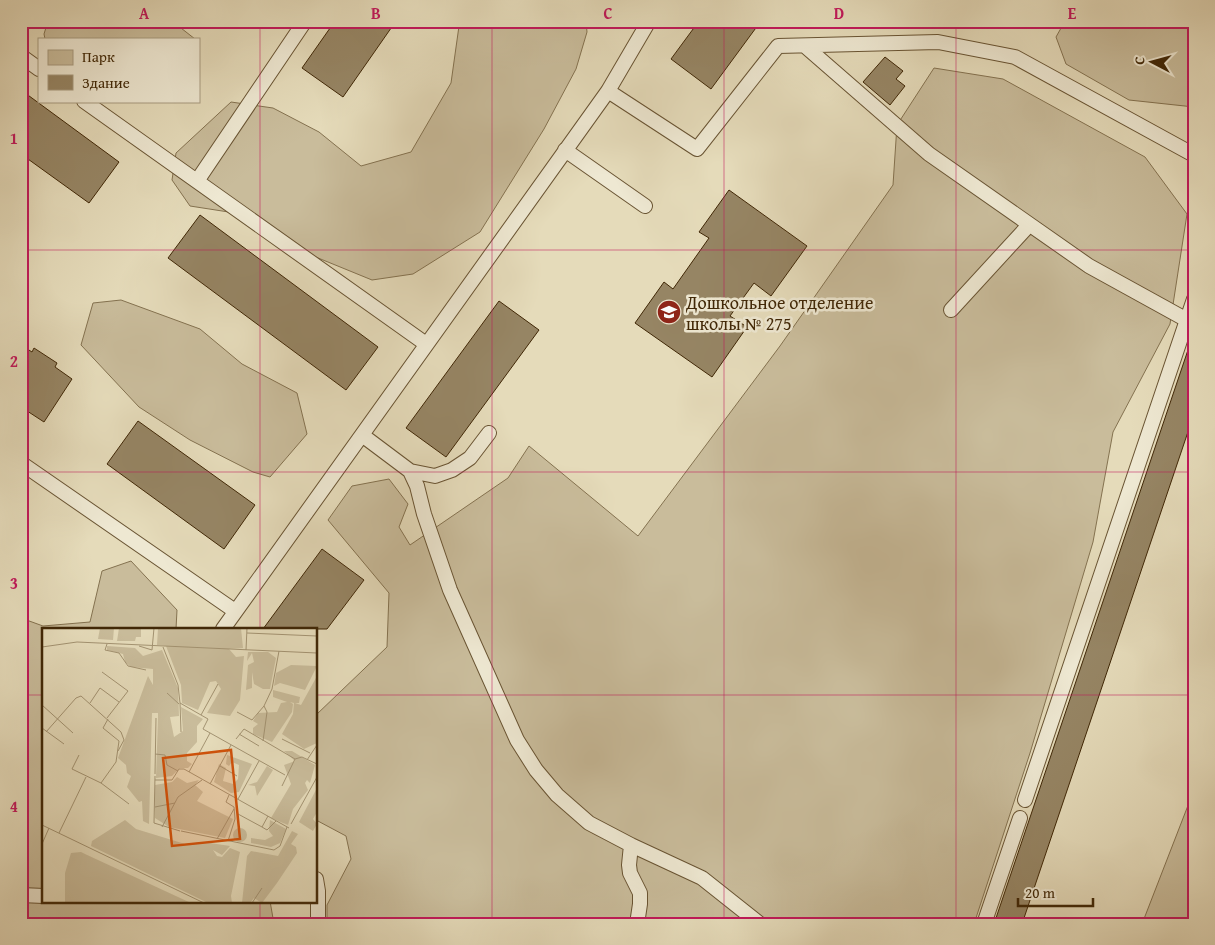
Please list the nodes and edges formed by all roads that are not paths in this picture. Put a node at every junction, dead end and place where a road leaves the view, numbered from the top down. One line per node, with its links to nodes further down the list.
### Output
1 (305, 21): 10 (lane)
2 (649, 21): 6 (lane)
3 (805, 46): 6 (lane); 9 (lane); 12 (lane)
4 (21, 56): 5 (lane)
5 (38, 68)
6 (608, 91): 8 (lane)
7 (85, 102): 10 (lane)
8 (565, 150): 11 (lane); 16 (lane)
9 (1194, 155)
10 (197, 181): 16 (lane)
11 (645, 206)
12 (1029, 225): 14 (lane); 15 (lane)
13 (1194, 299): 15 (lane)
14 (952, 310)
15 (1187, 320): 23 (lane)
16 (426, 344): 18 (lane)
17 (489, 433): 20 (lane)
18 (362, 435): 20 (lane); 21 (lane)
19 (21, 463): 21 (lane)
20 (410, 471): 25 (lane)
21 (235, 611): 22 (lane)
22 (224, 628)
23 (1026, 800)
24 (1020, 818): 32 (lane)
25 (631, 845): 30 (lane); 31 (lane)
26 (21, 895): 27 (lane)
27 (42, 896)
28 (318, 902): 29 (lane)
29 (318, 924)
30 (636, 924)
31 (760, 924)
32 (984, 924)

